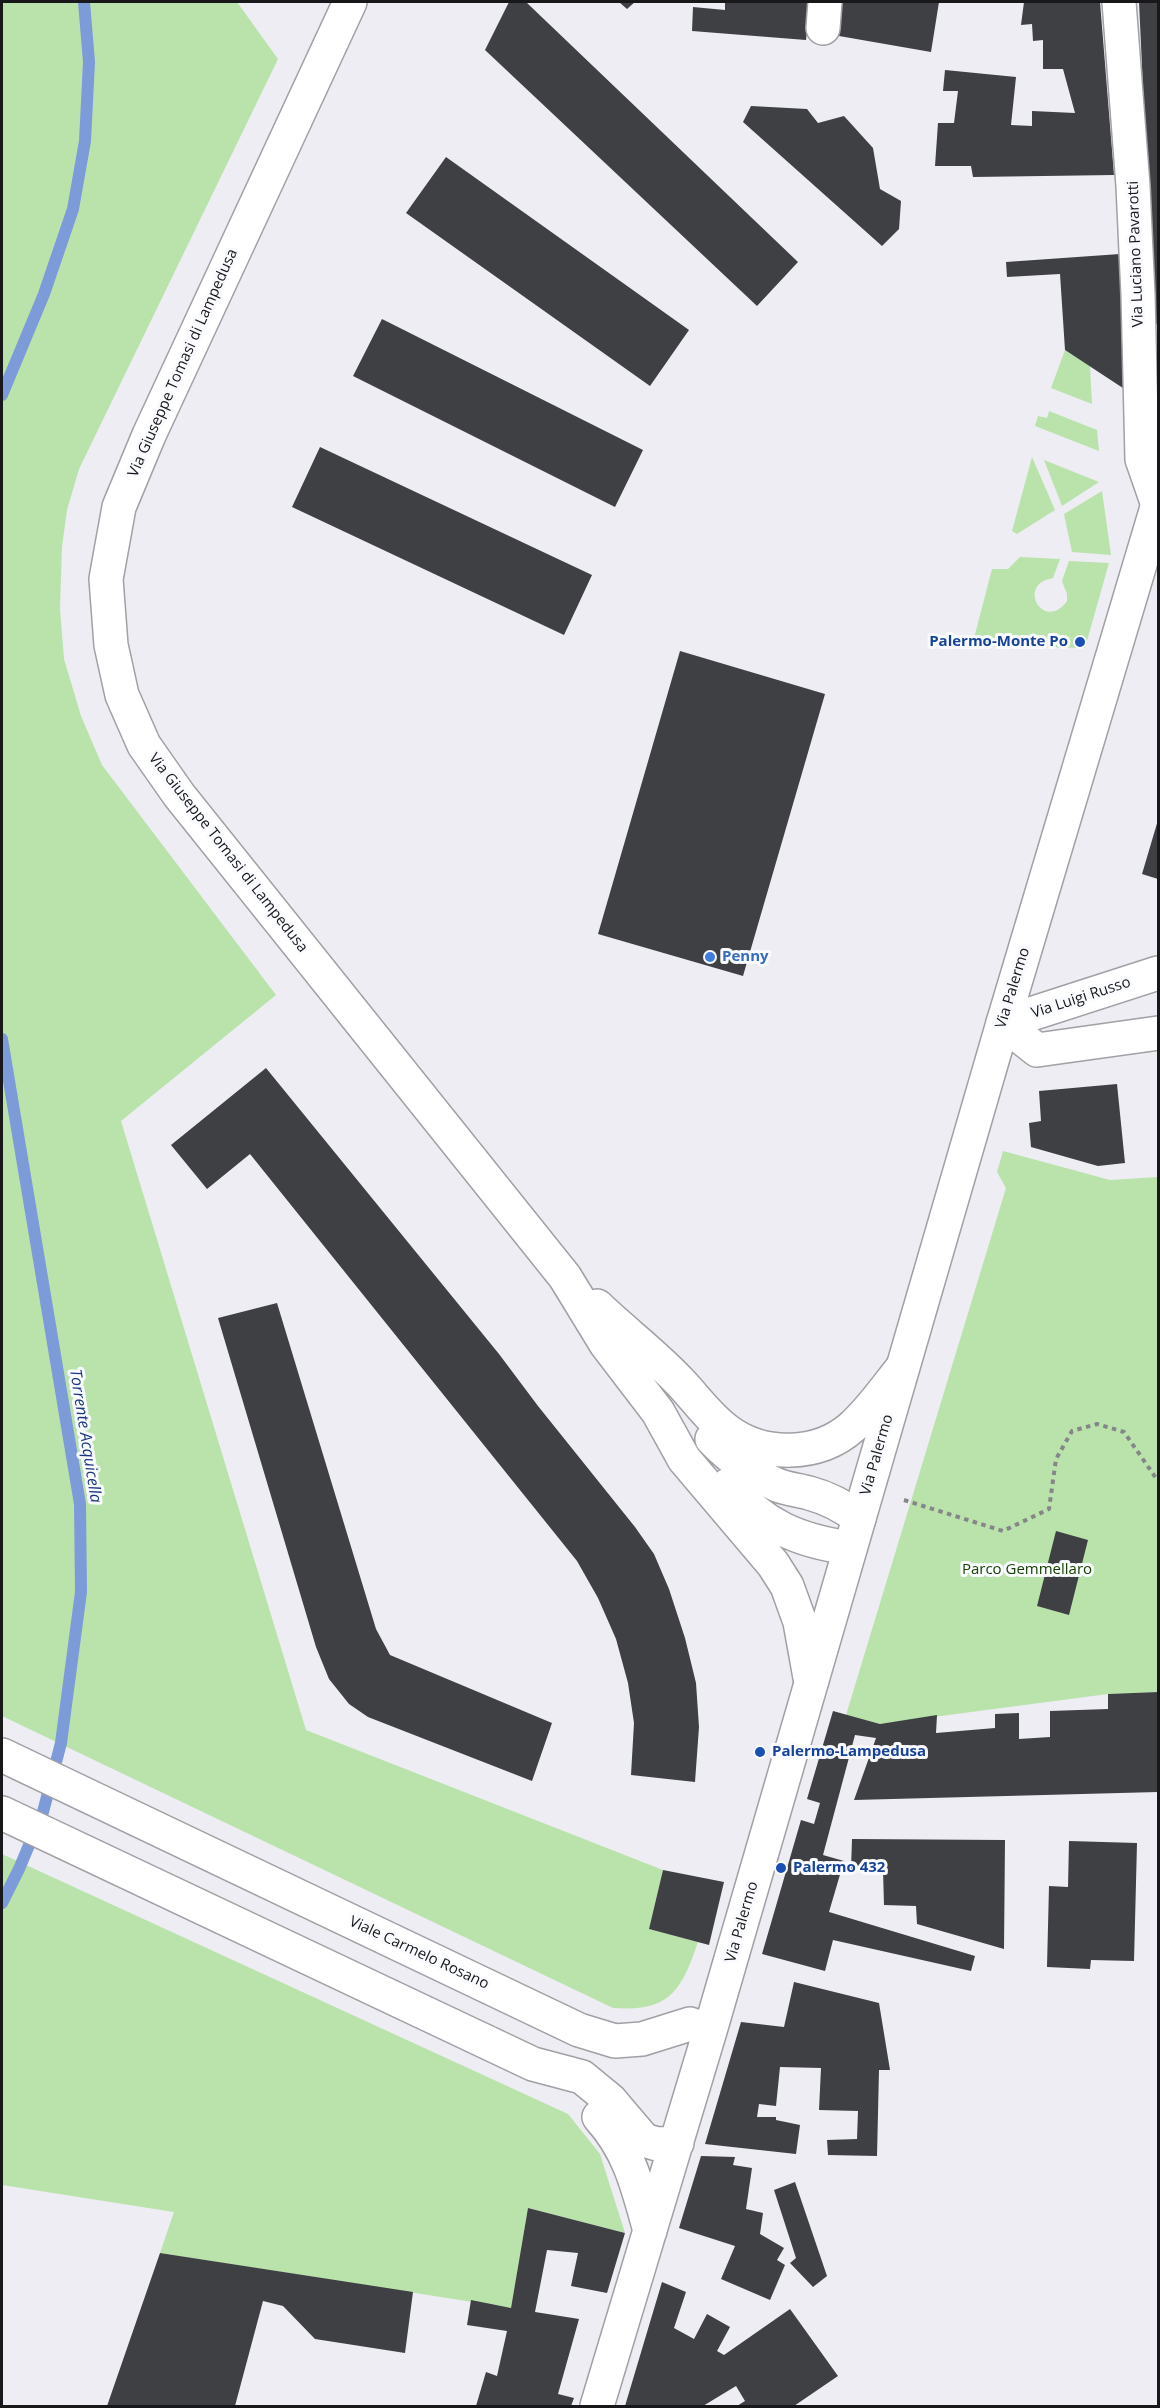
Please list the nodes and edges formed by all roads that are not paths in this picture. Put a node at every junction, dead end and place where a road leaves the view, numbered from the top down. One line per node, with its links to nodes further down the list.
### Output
1 (350, 2): 7 (main road, Via Giuseppe Tomasi di Lampedusa)
2 (1119, 2): 3 (main road, Via Luciano Pavarotti)
3 (1158, 504): 5 (main road, Via Palermo)
4 (1158, 973): 5 (main road, Via Luigi Russo)
5 (1003, 1023): 6 (main road); 9 (main road, Via Palermo)
6 (1158, 1033)
7 (565, 1277): 8 (main road); 10 (main road)
8 (623, 1331): 9 (main road); 11 (main road)
9 (902, 1368): 11 (main road, Via Palermo)
10 (658, 1412): 11 (main road); 12 (main road)
11 (854, 1533): 12 (main road, Via Palermo)
12 (810, 1683): 15 (main road, Via Palermo)
13 (2, 1755): 15 (main road, Viale Carmelo Rosano)
14 (2, 1813): 16 (main road)
15 (710, 2031): 17 (main road, Via Palermo)
16 (532, 2064): 17 (main road); 18 (main road)
17 (677, 2143): 18 (main road, Via Palermo)
18 (650, 2231): 19 (main road, Via Palermo)
19 (597, 2406)

